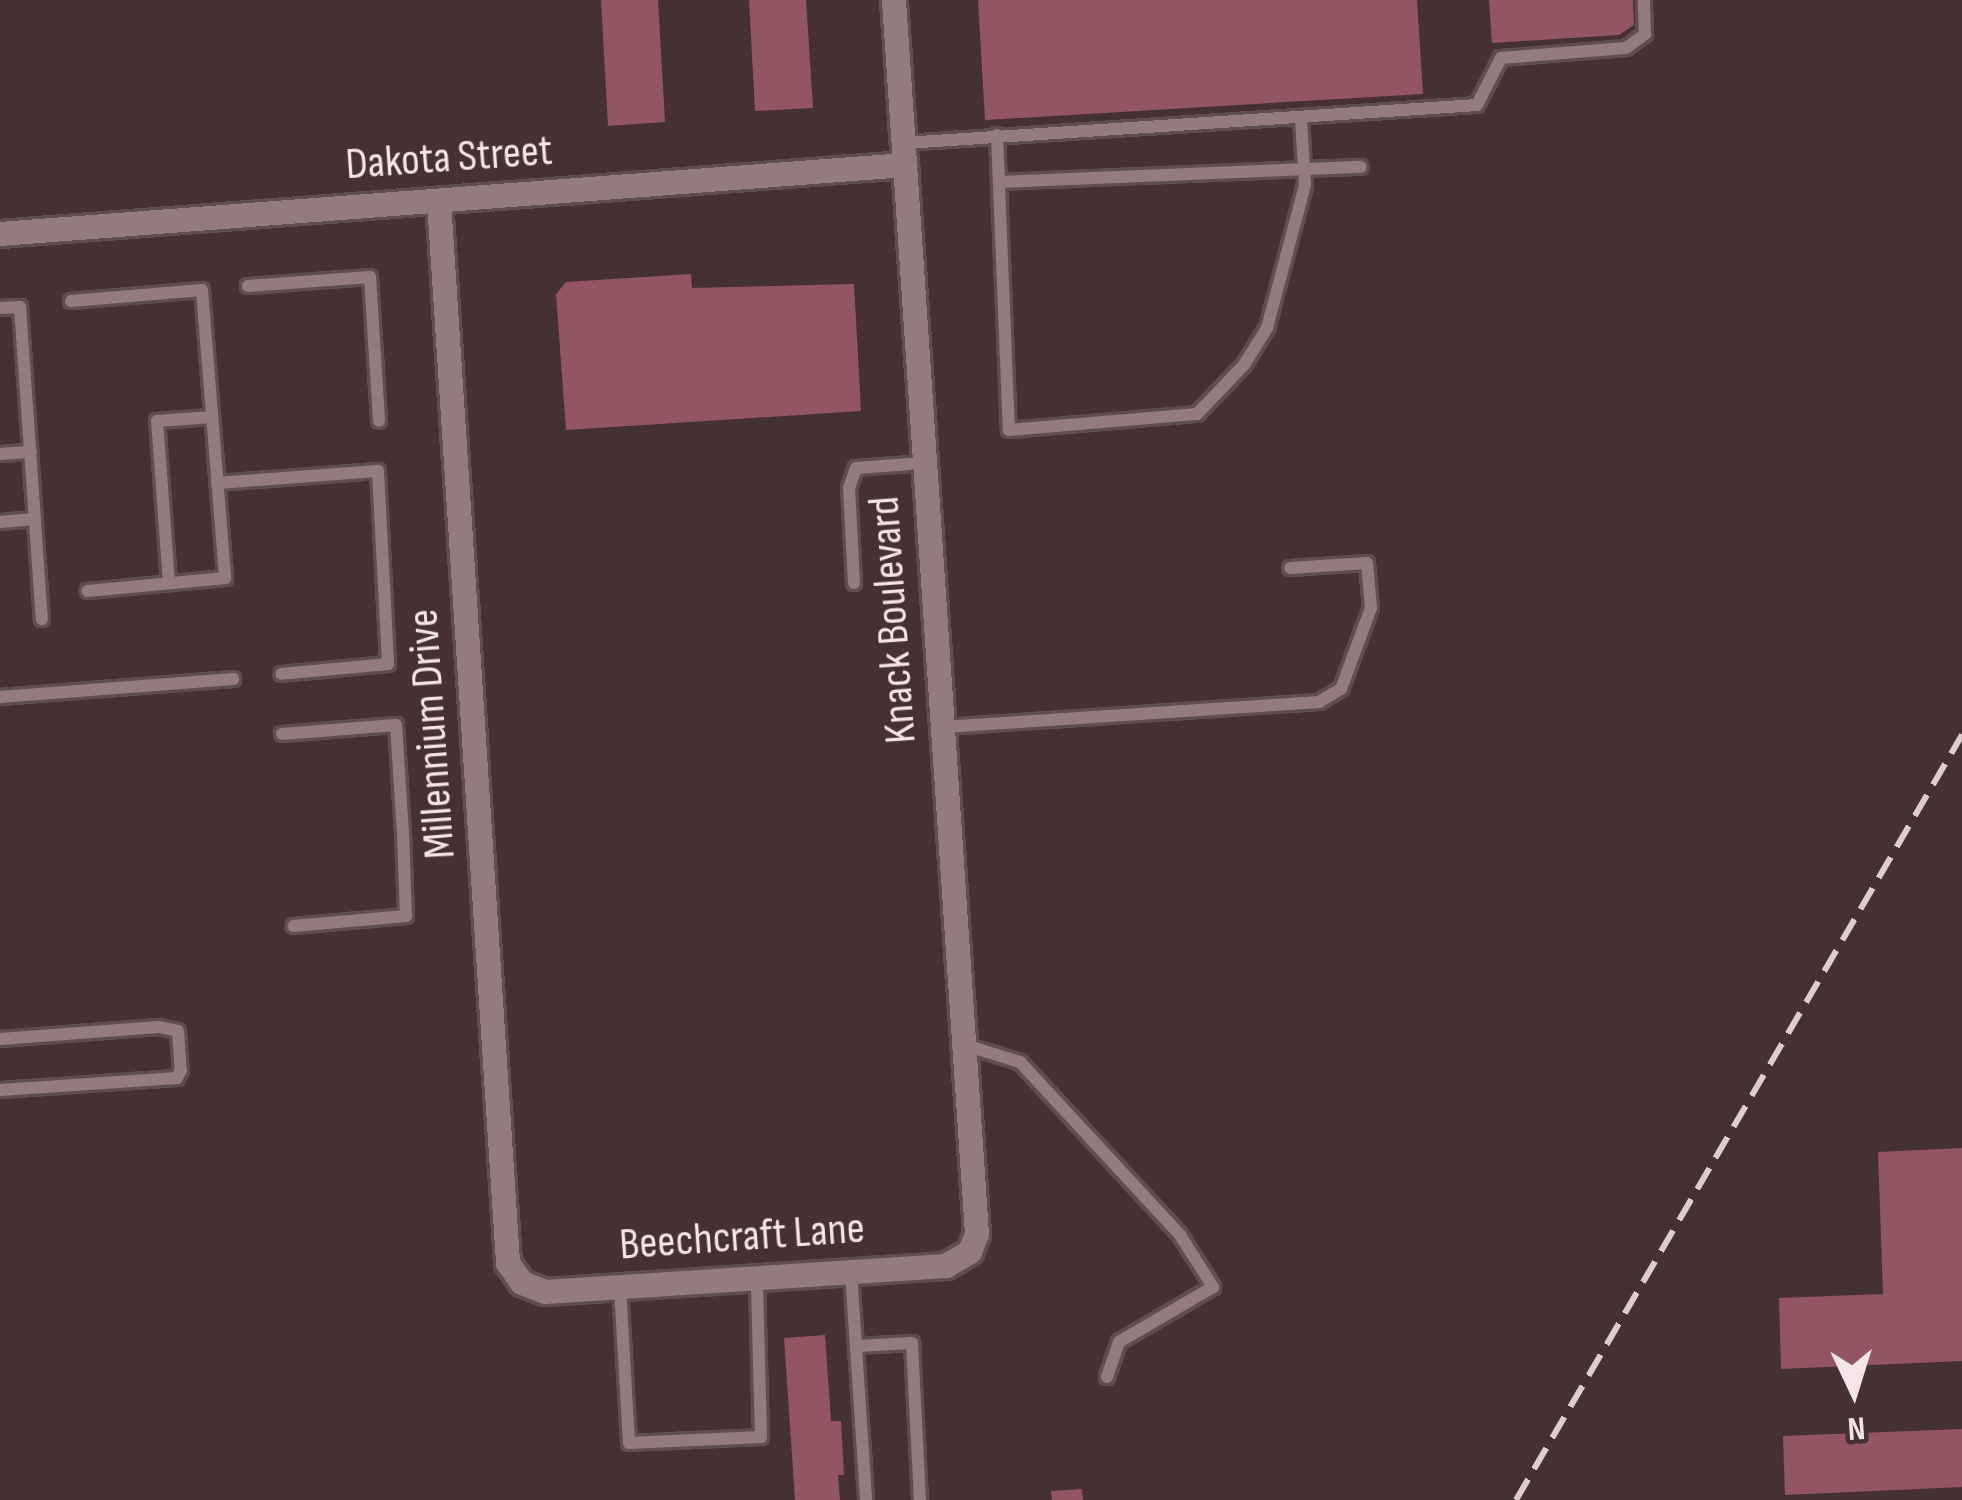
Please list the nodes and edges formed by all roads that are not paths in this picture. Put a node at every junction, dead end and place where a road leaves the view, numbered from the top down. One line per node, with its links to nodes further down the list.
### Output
1 (894, 0): 5 (street, Knack Boulevard)
2 (1644, 0): 3 (lane)
3 (1300, 119): 4 (lane); 7 (lane)
4 (997, 134): 5 (lane); 8 (lane)
5 (904, 154): 9 (street, Dakota Street); 18 (street, Knack Boulevard)
6 (1361, 167): 7 (lane)
7 (1304, 170): 8 (lane); 8 (lane)
8 (999, 182)
9 (439, 201): 10 (street, Dakota Street); 37 (street, Millennium Drive)
10 (0, 235)
11 (248, 286): 15 (lane)
12 (71, 301): 14 (lane)
13 (0, 308): 16 (lane)
14 (212, 417): 19 (lane); 23 (lane)
15 (379, 421)
16 (31, 452): 17 (lane); 20 (lane)
17 (0, 454)
18 (925, 463): 24 (lane); 30 (street, Knack Boulevard)
19 (217, 483): 23 (lane); 27 (lane)
20 (35, 519): 21 (lane); 26 (lane)
21 (0, 522)
22 (1290, 568): 30 (lane)
23 (169, 583): 25 (lane)
24 (854, 584)
25 (88, 591)
26 (42, 620)
27 (280, 674)
28 (233, 679): 29 (lane)
29 (0, 698)
30 (943, 727): 34 (street, Knack Boulevard)
31 (282, 734): 32 (lane)
32 (293, 926)
33 (0, 1040): 35 (lane)
34 (964, 1045): 36 (street, Knack Boulevard); 42 (lane)
35 (0, 1090)
36 (976, 1234): 38 (street, Beechcraft Lane)
37 (508, 1263): 40 (street, Beechcraft Lane)
38 (851, 1272): 39 (street, Beechcraft Lane); 41 (lane)
39 (757, 1279): 40 (street, Beechcraft Lane); 40 (lane)
40 (620, 1287)
41 (858, 1346): 43 (lane); 44 (lane)
42 (1107, 1377)
43 (866, 1500)
44 (920, 1500)

